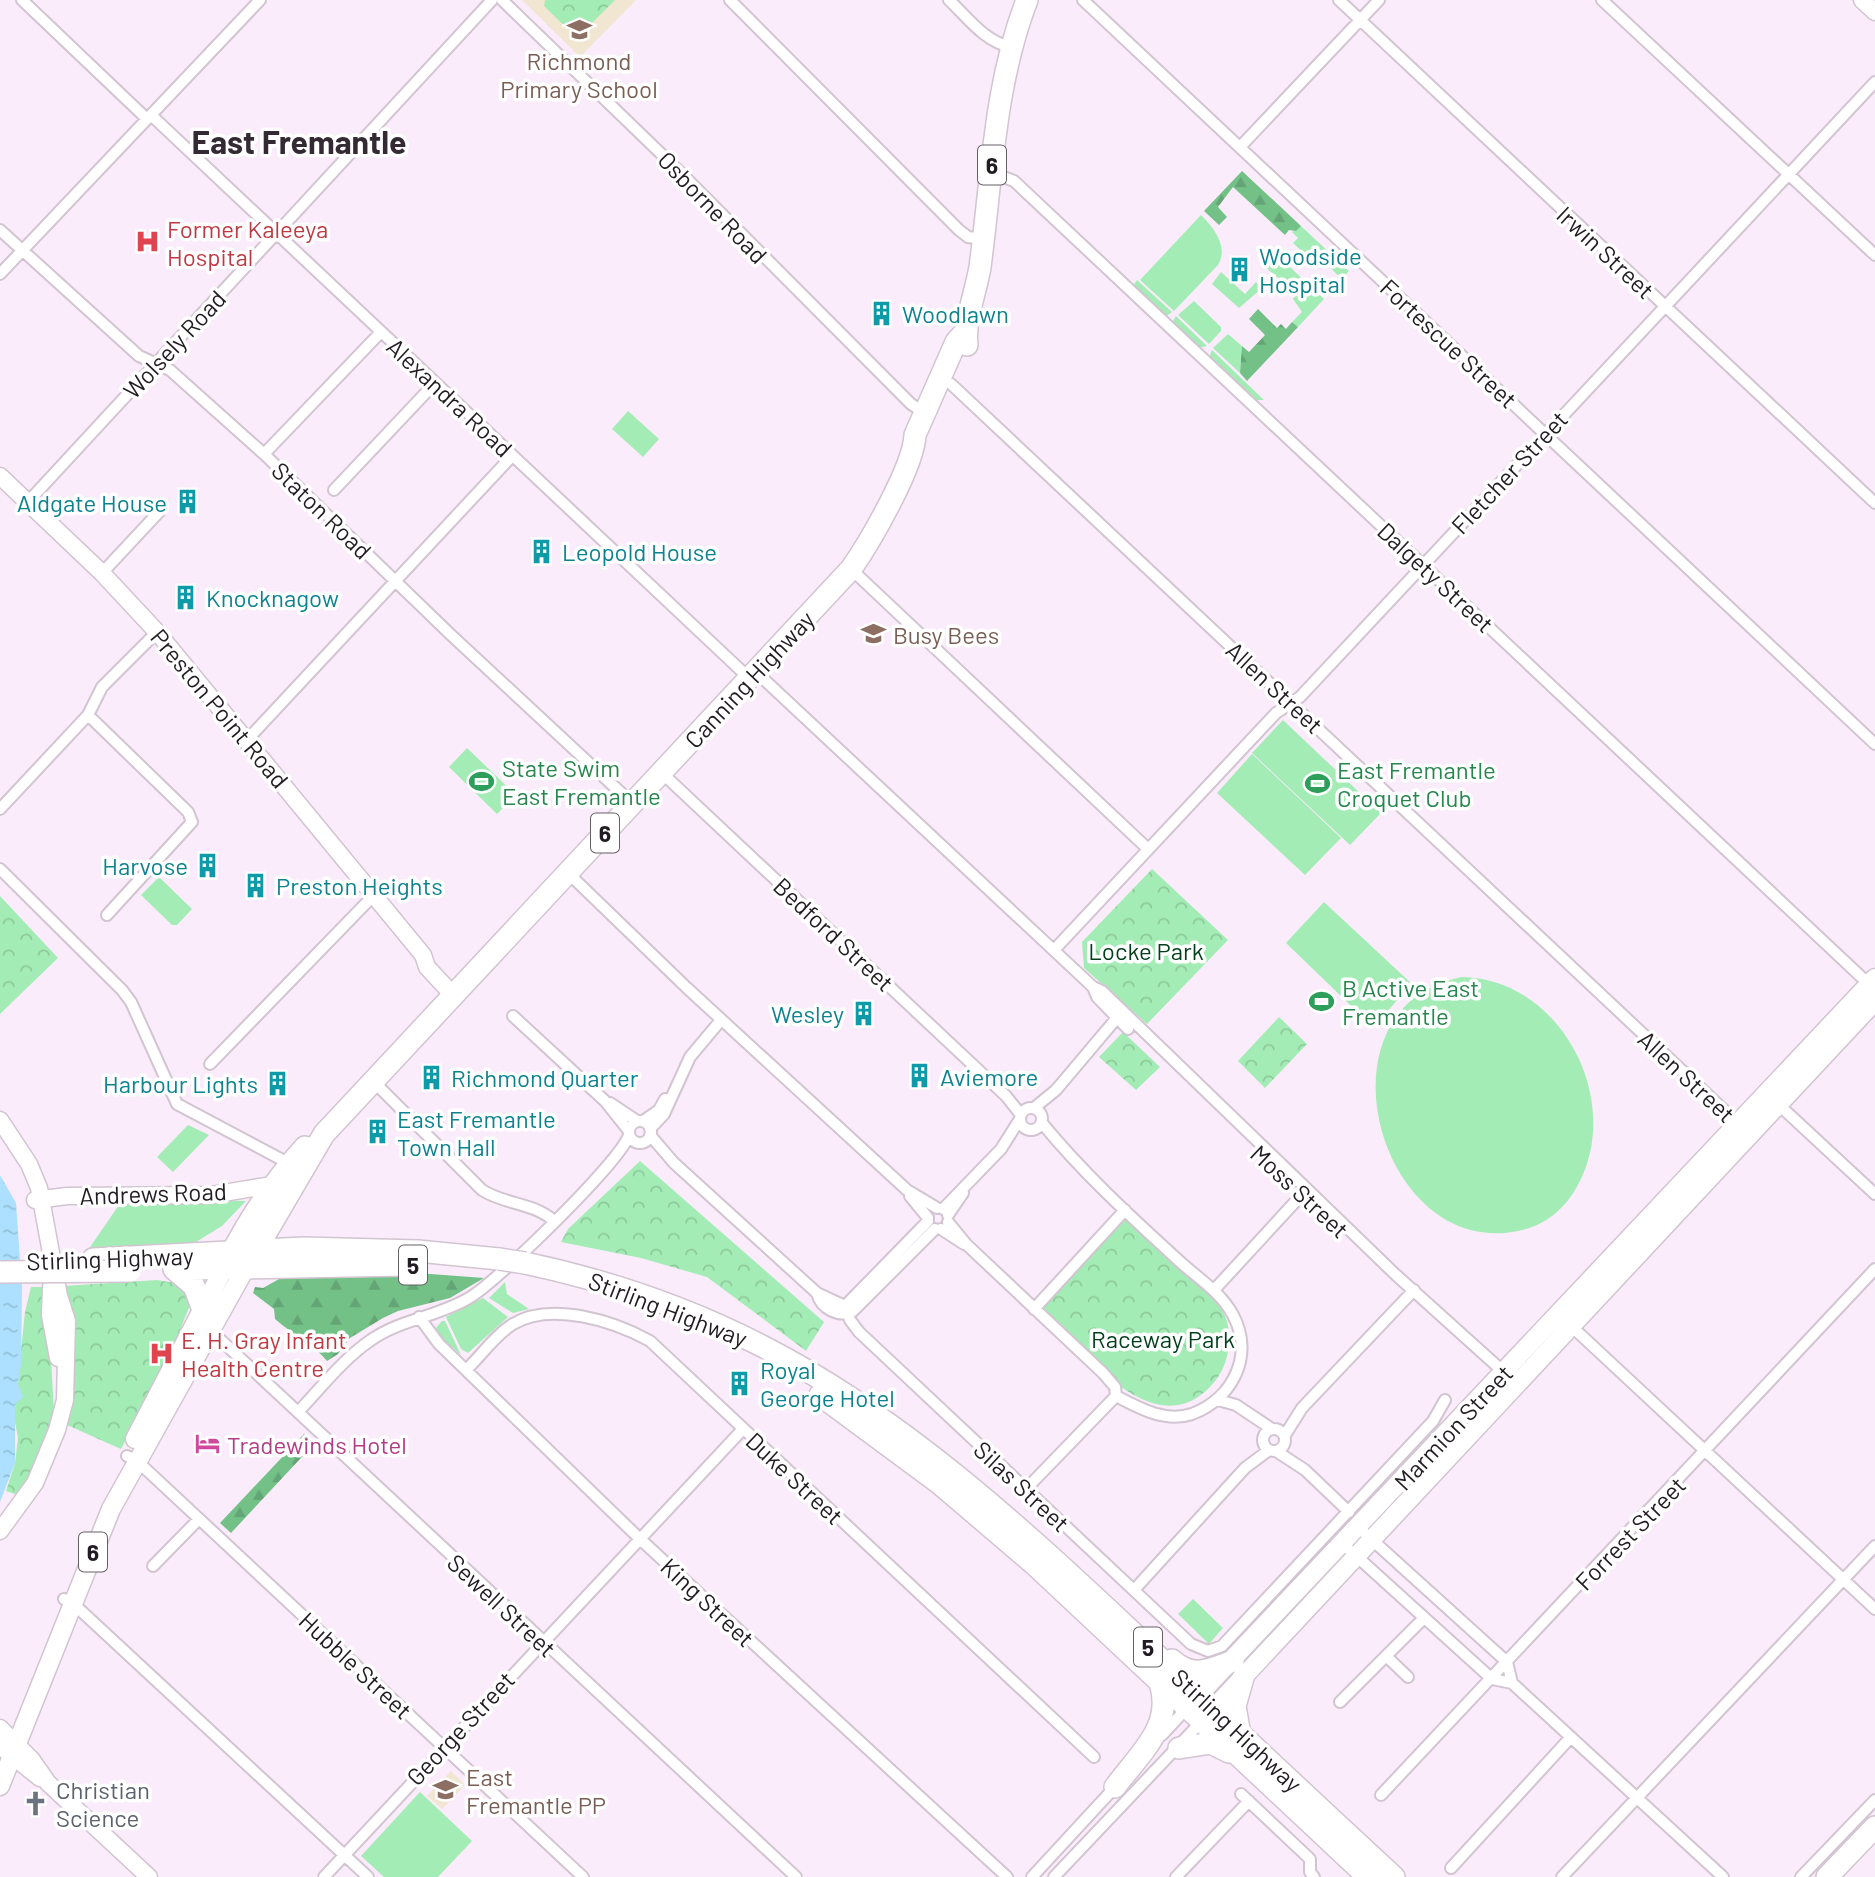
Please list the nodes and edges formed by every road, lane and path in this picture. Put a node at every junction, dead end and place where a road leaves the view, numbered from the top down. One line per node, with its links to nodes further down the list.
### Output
1 (22, 0): 17 (street, Alexandra Road)
2 (260, 0): 17 (street)
3 (492, 0): 22 (street, Wolsely Road)
4 (502, 0): 33 (street, Osborne Road)
5 (730, 0): 23 (street)
6 (949, 0): 15 (street)
7 (1027, 0): 15 (highway, Canning Highway / 6)
8 (1083, 0): 18 (street, Fortescue Street)
9 (1339, 0): 14 (street, Irwin Street)
10 (1379, 0): 14 (street)
11 (1602, 0): 20 (street)
12 (1862, 0): 13 (street)
13 (1875, 12)
14 (1360, 21): 18 (street); 27 (street, Irwin Street)
15 (1011, 47): 19 (highway, Canning Highway / 6)
16 (1875, 82): 20 (street, Fletcher Street)
17 (149, 117): 22 (street, Alexandra Road); 24 (street)
18 (1240, 146): 34 (street, Fortescue Street)
19 (991, 172): 23 (highway, Canning Highway / 6); 43 (street, Dalgety Street)
20 (1788, 174): 25 (street); 27 (street, Fletcher Street)
21 (0, 230): 24 (street, Staton Road)
22 (276, 233): 28 (street, Alexandra Road); 30 (street, Wolsely Road)
23 (983, 239): 29 (highway, Canning Highway / 6)
24 (22, 251): 26 (street); 30 (street, Staton Road)
25 (1875, 255)
26 (0, 274)
27 (1663, 306): 34 (street, Fletcher Street); 41 (street, Irwin Street)
28 (381, 331): 31 (street, Alexandra Road); 36 (street)
29 (965, 332): 32 (highway, Canning Highway / 6); 33 (highway, Canning Highway / 6)
30 (156, 364): 36 (street, Staton Road); 40 (street, Wolsely Road)
31 (435, 383): 37 (street, Alexandra Road); 39 (street)
32 (951, 384): 35 (highway, Canning Highway / 6); 49 (street, Allen Street)
33 (925, 413): 35 (highway, Canning Highway / 6)
34 (1545, 434): 43 (street, Fletcher Street); 52 (street, Fortescue Street)
35 (914, 448): 44 (highway, Canning Highway / 6)
36 (264, 454): 46 (street, Staton Road)
37 (512, 456): 46 (street); 48 (street, Alexandra Road)
38 (0, 477): 40 (street, Preston Point Road)
39 (334, 490)
40 (27, 503): 45 (street, Preston Point Road)
41 (1875, 503)
42 (159, 512): 45 (street)
43 (1423, 564): 49 (street, Fletcher Street); 62 (street, Dalgety Street)
44 (851, 569): 48 (highway, Canning Highway / 6); 56 (street)
45 (102, 573): 47 (street, Preston Point Road)
46 (396, 582): 51 (street); 54 (street, Staton Road)
47 (157, 632): 50 (street); 51 (street, Preston Point Road)
48 (753, 675): 53 (highway, Canning Highway / 6); 61 (street, Moss Street)
49 (1291, 703): 56 (street, Fletcher Street); 75 (street, Allen Street)
50 (88, 715): 55 (street); 60 (street)
51 (247, 740): 59 (street, Preston Point Road)
52 (1875, 744)
53 (662, 773): 54 (highway, Canning Highway / 6); 71 (street, Bedford Street)
54 (633, 803): 58 (highway, Canning Highway / 6)
55 (0, 809)
56 (1148, 849): 61 (street, Fletcher Street)
57 (0, 869): 79 (street)
58 (568, 872): 63 (highway, Canning Highway / 6); 66 (street)
59 (374, 895): 63 (street, Preston Point Road); 67 (street)
60 (107, 915)
61 (1054, 950): 65 (street, Moss Street)
62 (1874, 988): 70 (main road, Marmion Street); 75 (main road, Marmion Street)
63 (456, 990): 68 (highway, Canning Highway / 6)
64 (513, 1016): 76 (street, Silas Street)
65 (1121, 1017): 69 (street); 81 (street, Moss Street)
66 (724, 1022): 76 (street); 87 (street)
67 (209, 1064)
68 (372, 1080): 77 (highway, Canning Highway / 6); 88 (street)
69 (1056, 1090): 71 (street); 73 (street)
70 (1779, 1105): 75 (main road, Marmion Street); 82 (street)
71 (1026, 1113): 73 (street); 73 (street); 78 (street)
72 (0, 1120): 83 (street)
73 (1037, 1125): 78 (street); 84 (street)
74 (0, 1129): 83 (street)
75 (1744, 1129): 102 (main road, Marmion Street); 104 (main road, Marmion Street)
76 (639, 1132): 88 (street); 101 (street, Silas Street)
77 (324, 1134): 79 (highway, Canning Highway / 6); 85 (highway, Canning Highway / 6)
78 (1001, 1149): 87 (street)
79 (290, 1164): 80 (highway, Canning Highway / 6)
80 (272, 1185): 83 (street, Andrews Road); 86 (highway, Canning Highway / 6)
81 (1305, 1191): 97 (street); 98 (street, Moss Street)
82 (1875, 1194)
83 (38, 1199): 120 (street)
84 (1125, 1210): 97 (street); 99 (street)
85 (279, 1211): 89 (highway); 90 (highway, Canning Highway / 6)
86 (251, 1216): 90 (highway, Canning Highway / 6); 92 (highway)
87 (939, 1219): 99 (street); 101 (street)
88 (554, 1221): 103 (street)
89 (303, 1248): 90 (highway, Stirling Highway / 5); 94 (highway, Stirling Highway / 5)
90 (240, 1259): 92 (highway, Stirling Highway / 5); 94 (highway, Stirling Highway / 5); 100 (main road, Canning Highway / 6); 105 (main road, Canning Highway / 6)
91 (0, 1261): 93 (highway, Stirling Highway / 5)
92 (173, 1263): 93 (highway, Stirling Highway / 5); 100 (highway)
93 (130, 1265): 96 (highway, Stirling Highway / 5, bridge)
94 (506, 1266): 127 (highway, Stirling Highway / 5); 138 (highway, Stirling Highway / 5)
95 (1875, 1269): 115 (street, Forrest Street)
96 (0, 1272)
97 (1214, 1290): 109 (street)
98 (1412, 1293): 107 (street, Moss Street); 114 (street)
99 (1034, 1309): 110 (street)
100 (203, 1310): 116 (main road, Canning Highway / 6)
101 (846, 1310): 117 (street, Silas Street)
102 (1559, 1314): 104 (street); 107 (main road, Marmion Street)
103 (419, 1317): 106 (street, King Street); 112 (street)
104 (1573, 1327): 108 (main road, Marmion Street); 115 (street)
105 (210, 1331): 112 (street, Sewell Street); 116 (main road, Canning Highway / 6)
106 (466, 1370): 113 (street, Duke Street); 122 (street, King Street)
107 (1502, 1375): 108 (street, Moss Street); 121 (main road, Marmion Street)
108 (1516, 1388): 121 (main road, Marmion Street)
109 (1224, 1394): 110 (street); 114 (street)
110 (1112, 1397): 117 (street)
111 (1445, 1400): 118 (street)
112 (300, 1415): 132 (street, Sewell Street)
113 (743, 1429): 122 (street, George Street); 147 (street, Duke Street)
114 (1274, 1440): 118 (street); 128 (street)
115 (1707, 1451): 126 (street); 134 (street, Forrest Street)
116 (131, 1458): 119 (street, Hubble Street); 129 (main road, Canning Highway / 6)
117 (1025, 1490): 128 (street, Silas Street)
118 (1349, 1512): 128 (street, Silas Street)
119 (199, 1519): 125 (street); 145 (street, Hubble Street)
120 (0, 1531)
121 (1366, 1533): 124 (main road, Marmion Street); 134 (street)
122 (640, 1539): 132 (street, George Street); 163 (street, King Street)
123 (1875, 1545): 126 (street)
124 (1349, 1550): 131 (street); 135 (main road, Marmion Street)
125 (153, 1566)
126 (1844, 1579): 130 (street); 152 (street)
127 (1076, 1580): 135 (highway); 141 (highway, Stirling Highway / 5)
128 (1135, 1590)
129 (68, 1601): 144 (main road, Canning Highway / 6); 156 (street)
130 (1875, 1609)
131 (1424, 1618): 133 (street); 137 (street)
132 (541, 1642): 145 (street, George Street); 162 (street, Sewell Street)
133 (1385, 1656): 136 (street); 140 (street)
134 (1507, 1662): 137 (street, Forrest Street); 139 (street)
135 (1238, 1669): 141 (main road, Marmion Street); 142 (highway)
136 (1408, 1678)
137 (1492, 1679): 139 (street); 151 (street, Forrest Street)
138 (1159, 1682): 141 (highway, Stirling Highway / 5); 150 (highway)
139 (1512, 1683): 143 (street)
140 (1340, 1702)
141 (1200, 1708): 142 (highway, Stirling Highway / 5); 146 (street, Marmion Street); 148 (highway, Stirling Highway / 5); 150 (street, Marmion Street)
142 (1240, 1735): 169 (highway, Stirling Highway / 5)
143 (1571, 1737): 152 (street); 157 (street)
144 (6, 1745): 149 (main road, Canning Highway / 6); 158 (street)
145 (443, 1746): 156 (street, George Street); 161 (street, Hubble Street)
146 (1178, 1748): 148 (highway); 165 (street, Marmion Street)
147 (1094, 1757)
148 (1240, 1758): 168 (highway, Stirling Highway / 5)
149 (0, 1786)
150 (1115, 1787): 164 (street, Marmion Street)
151 (1381, 1795)
152 (1637, 1797): 170 (street); 171 (street)
153 (1875, 1800): 172 (street)
154 (1875, 1827): 173 (highway)
155 (1875, 1841): 174 (highway)
156 (344, 1855): 159 (street, George Street); 160 (street)
157 (1451, 1868)
158 (149, 1877)
159 (324, 1877)
160 (368, 1877)
161 (583, 1877)
162 (796, 1877)
163 (1007, 1877)
164 (1032, 1877)
165 (1054, 1877)
166 (1176, 1877): 167 (street)
167 (1314, 1877)
168 (1368, 1877)
169 (1394, 1877)
170 (1562, 1877)
171 (1723, 1877)
172 (1801, 1877)
173 (1827, 1877)
174 (1842, 1877)

